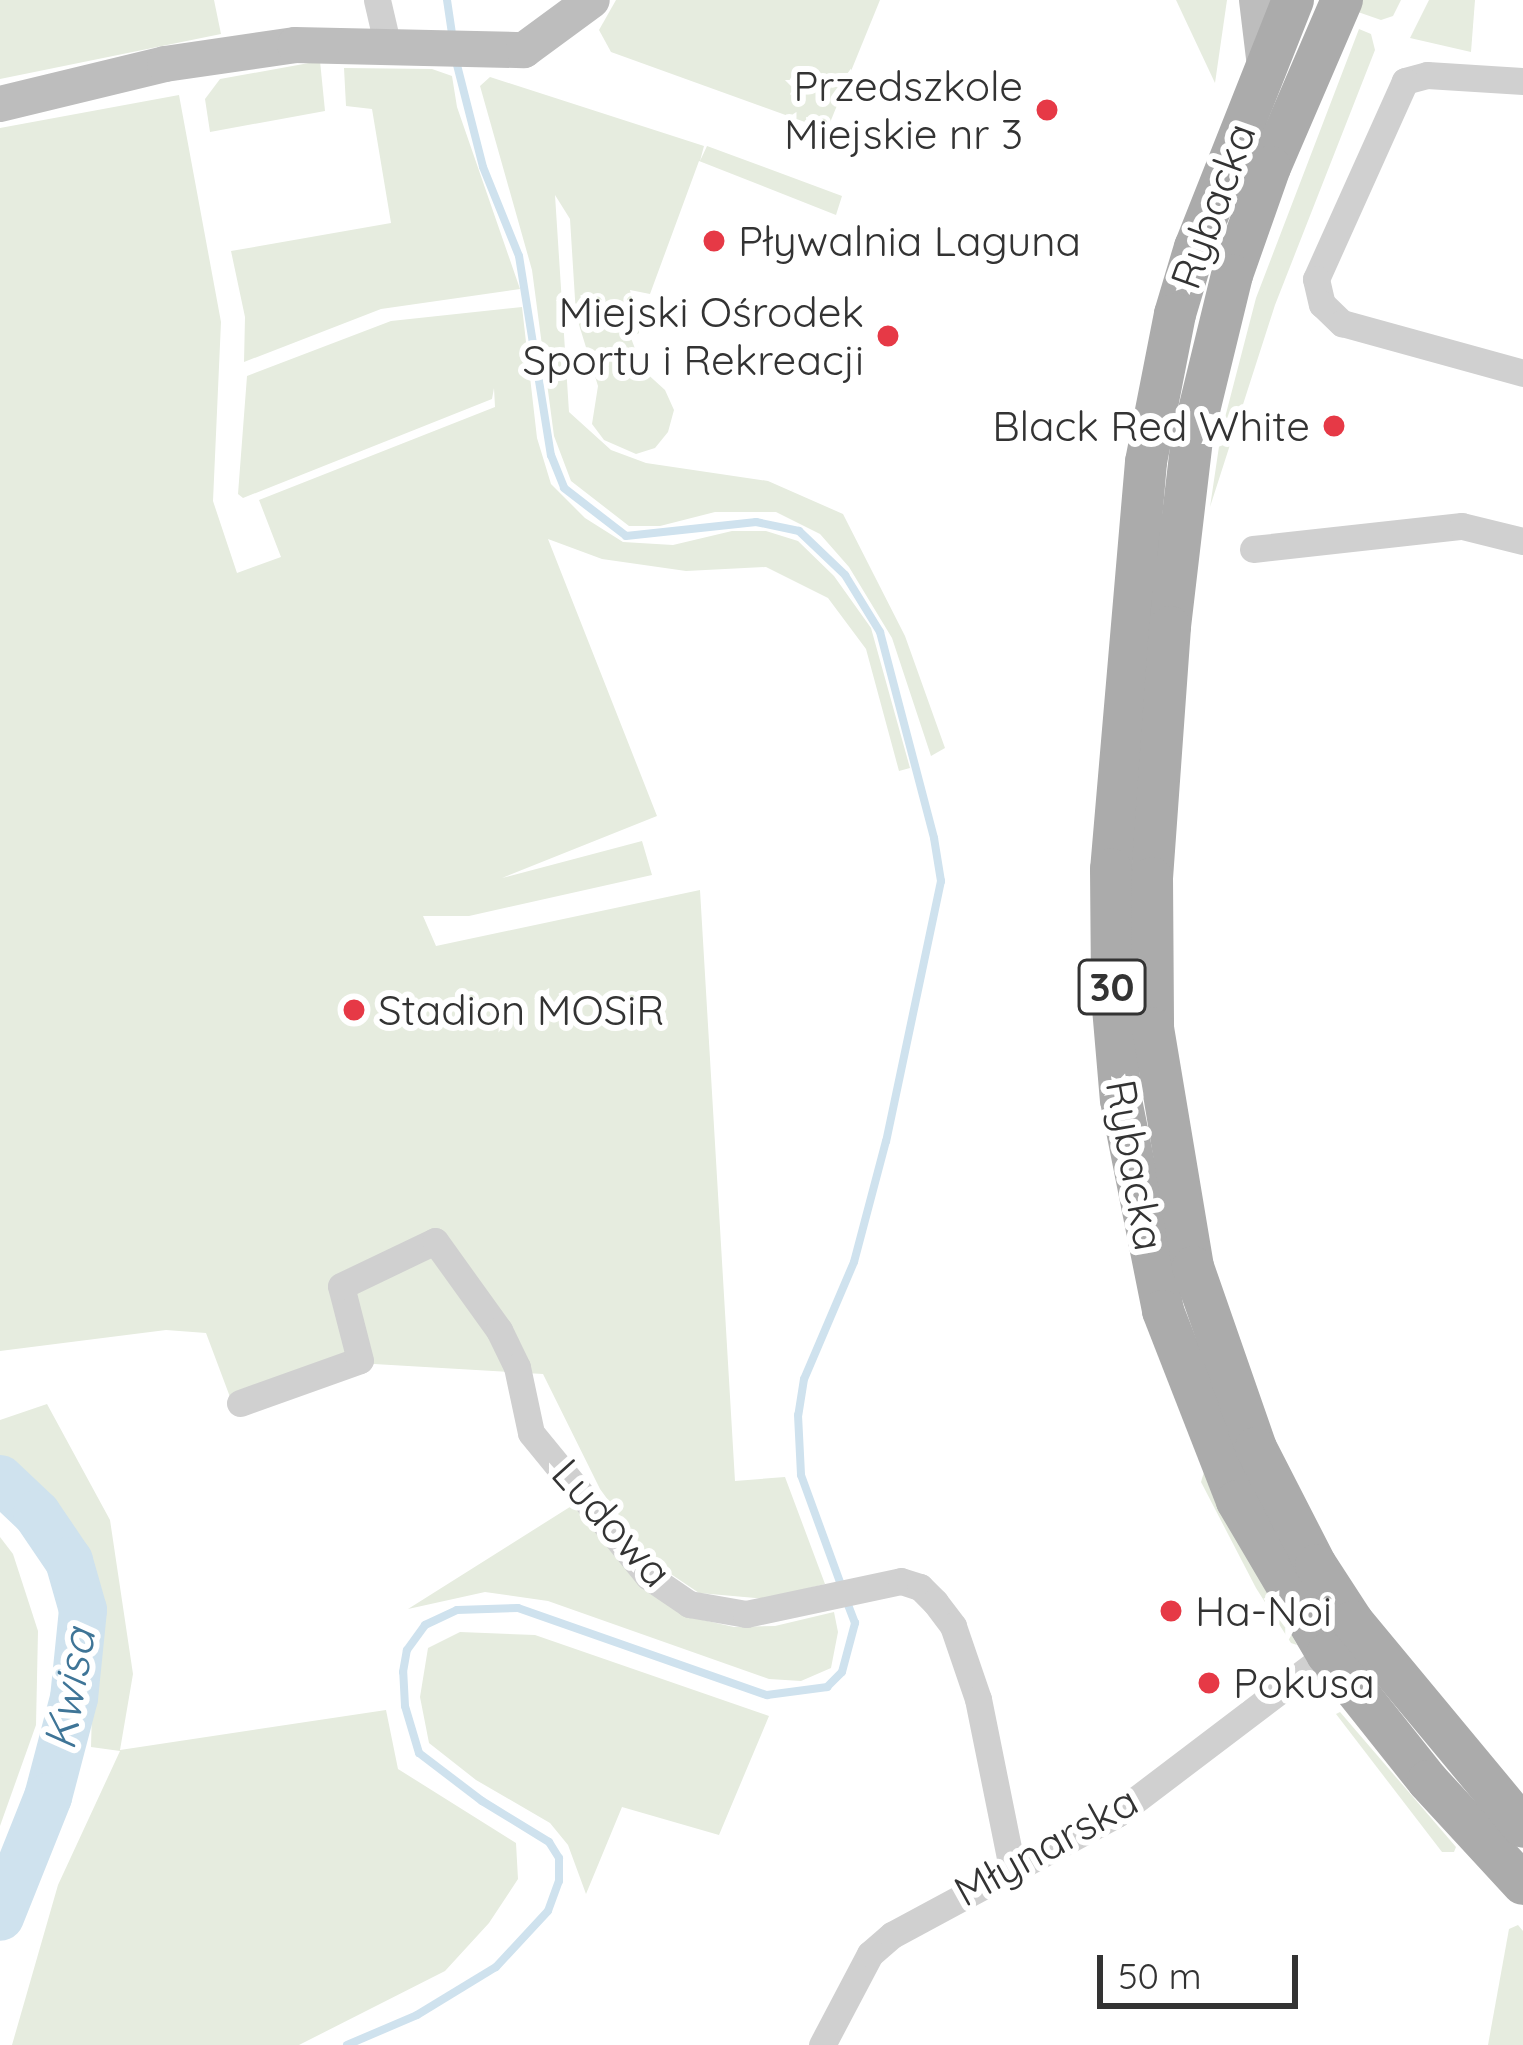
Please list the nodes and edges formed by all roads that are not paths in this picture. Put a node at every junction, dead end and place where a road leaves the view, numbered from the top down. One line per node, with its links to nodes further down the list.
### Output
1 (376, 0): 6 (street)
2 (592, 0): 6 (street)
3 (1257, 0): 7 (street)
4 (1293, 0): 7 (main road, Rybacka / 30)
5 (1342, 0): 14 (main road, Rybacka / 30)
6 (387, 43): 9 (street)
7 (1265, 66): 14 (main road, Rybacka / 30)
8 (1523, 81): 10 (street)
9 (0, 104)
10 (1523, 373)
11 (1523, 541): 12 (street)
12 (1253, 549)
13 (240, 1403): 16 (street, Ludowa)
14 (1343, 1643): 15 (main road, Rybacka / 30); 16 (street, Młynarska); 17 (main road, Rybacka / 30)
15 (1523, 1827)
16 (1012, 1867): 18 (street, Młynarska)
17 (1523, 1884)
18 (822, 2045)

